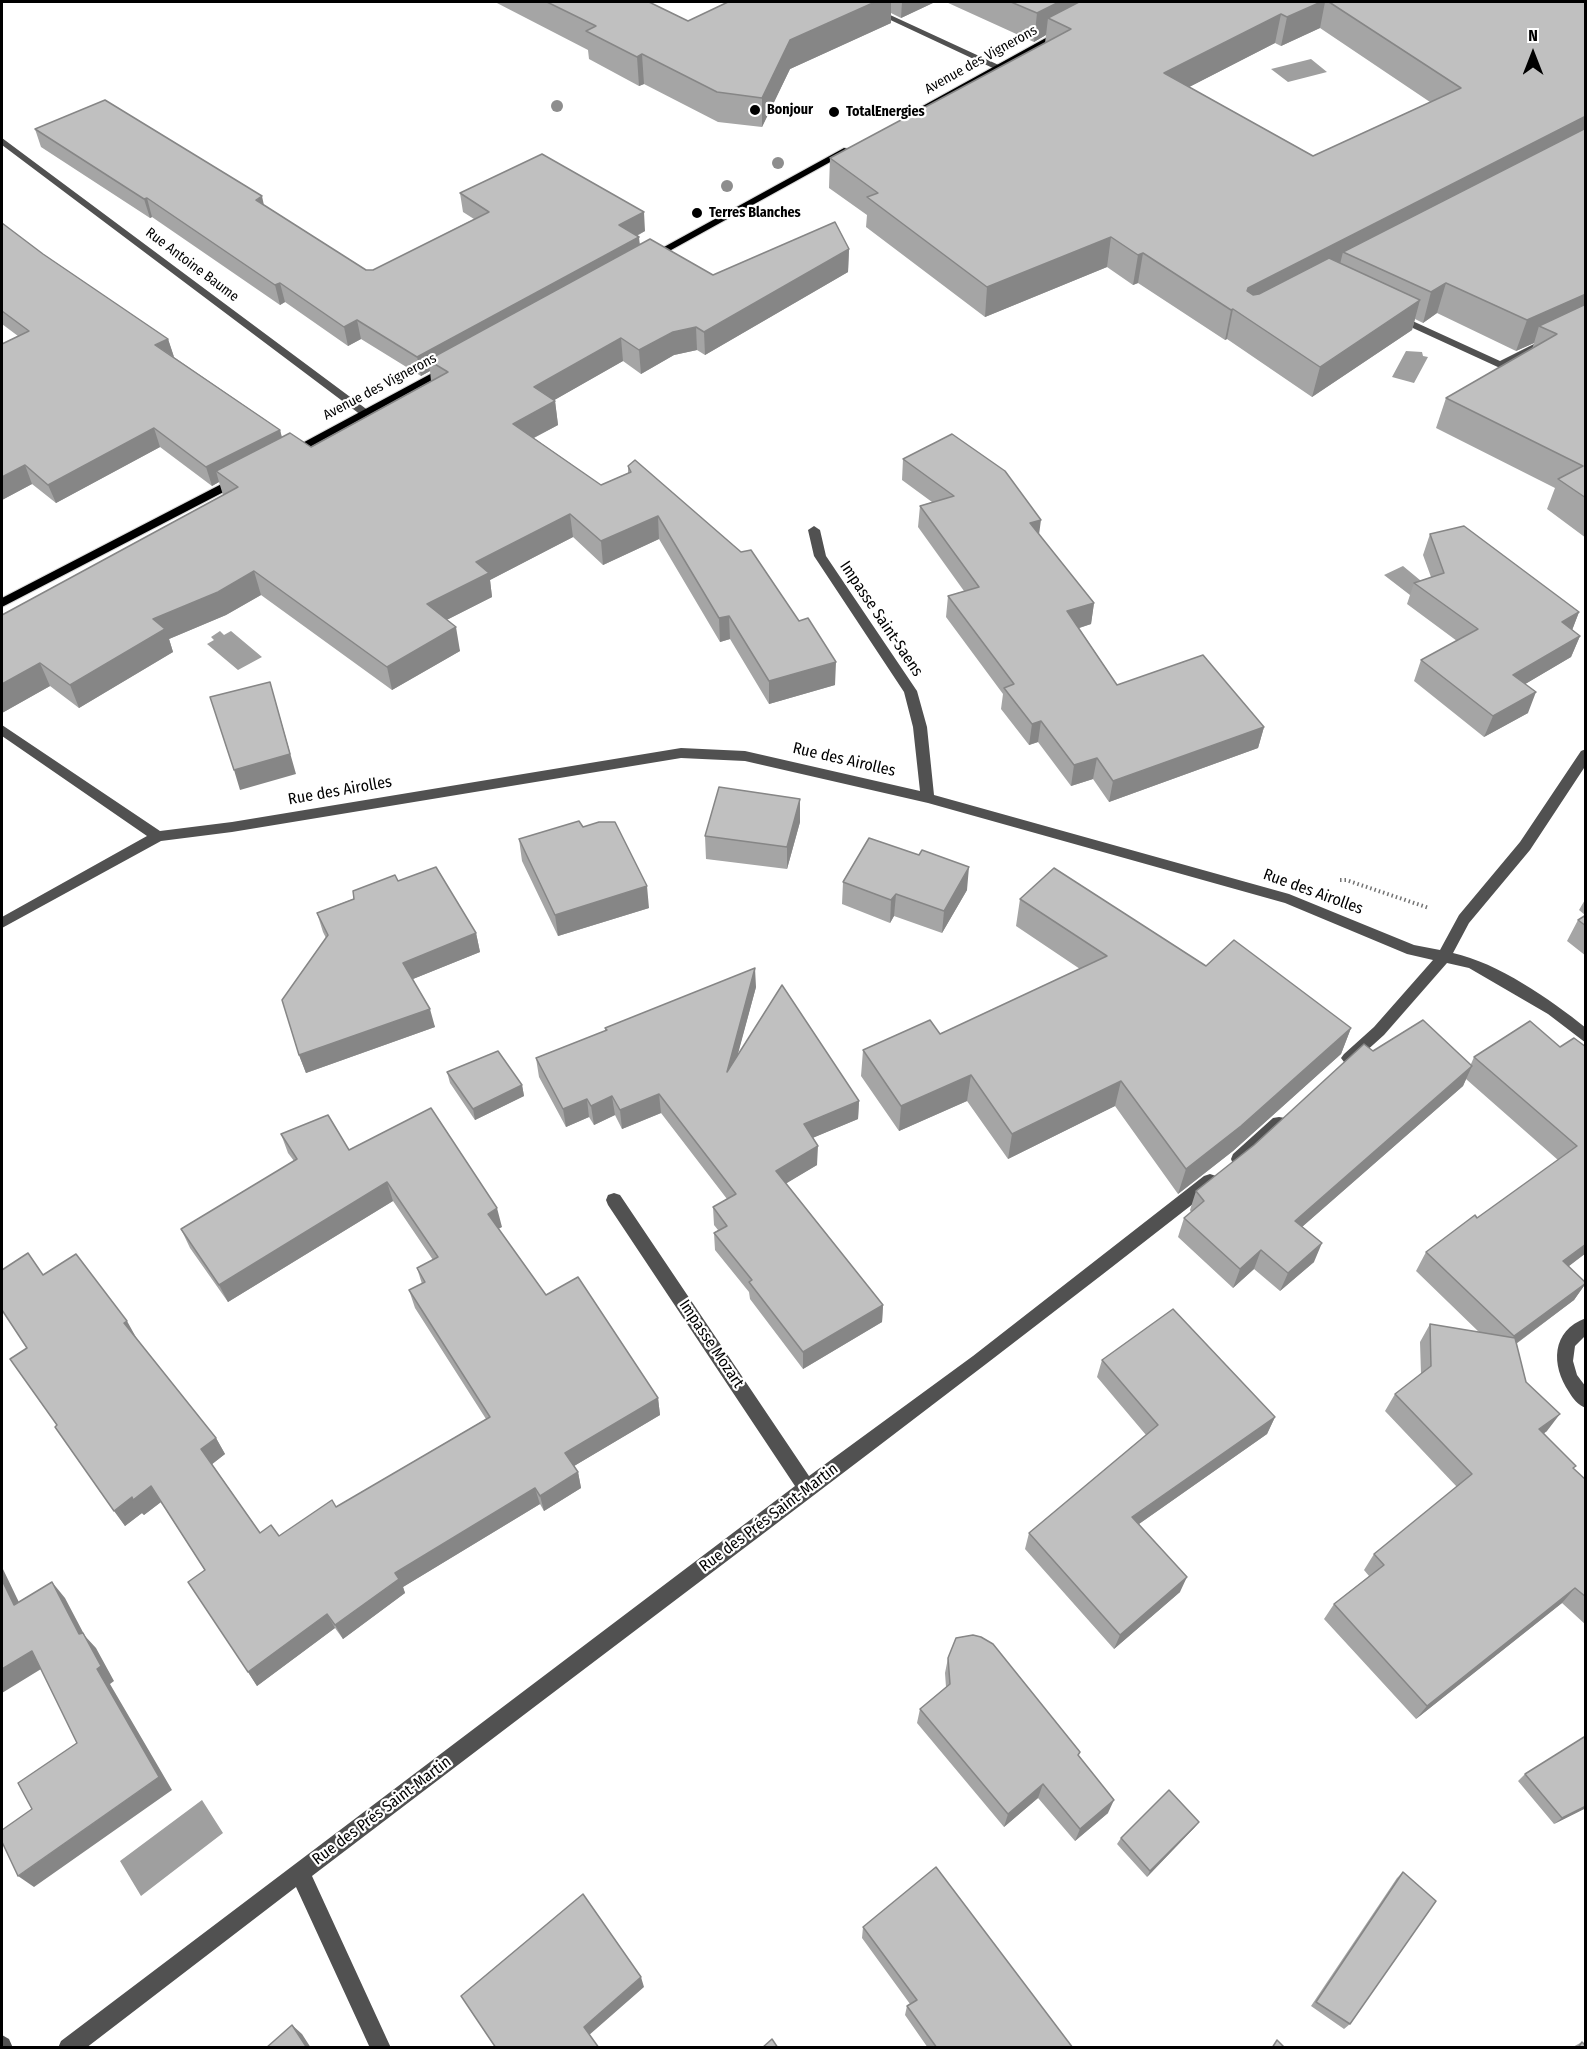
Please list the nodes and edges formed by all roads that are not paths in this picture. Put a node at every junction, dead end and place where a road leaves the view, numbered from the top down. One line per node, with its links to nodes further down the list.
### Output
1 (856, 2): 3 (street)
2 (1068, 29): 3 (main road, Avenue des Vignerons)
3 (998, 67): 4 (main road, Avenue des Vignerons)
4 (902, 120)
5 (2, 141): 11 (street, Rue Antoine Baume)
6 (861, 142): 7 (main road)
7 (637, 264)
8 (1385, 311): 9 (street)
9 (1554, 338)
10 (464, 359): 11 (main road, Avenue des Vignerons)
11 (365, 413): 12 (main road, Avenue des Vignerons)
12 (282, 456)
13 (251, 473): 15 (main road)
14 (814, 530): 18 (street, Impasse Saint-Saens)
15 (2, 603)
16 (2, 730): 19 (street)
17 (1586, 754): 21 (street)
18 (928, 798): 19 (street, Rue des Airolles); 21 (street, Rue des Airolles)
19 (158, 836): 20 (street)
20 (2, 923)
21 (1444, 957): 22 (street, Rue des Airolles); 23 (street)
22 (1586, 1037)
23 (1336, 1071)
24 (1292, 1110): 28 (street, Rue des Prés Saint-Martin)
25 (614, 1200): 28 (street, Impasse Mozart)
26 (1586, 1325): 27 (street)
27 (1586, 1400)
28 (807, 1488): 29 (street, Rue des Prés Saint-Martin)
29 (300, 1873): 30 (street, Rue des Prés Saint-Martin); 31 (street)
30 (68, 2048)
31 (381, 2048)

